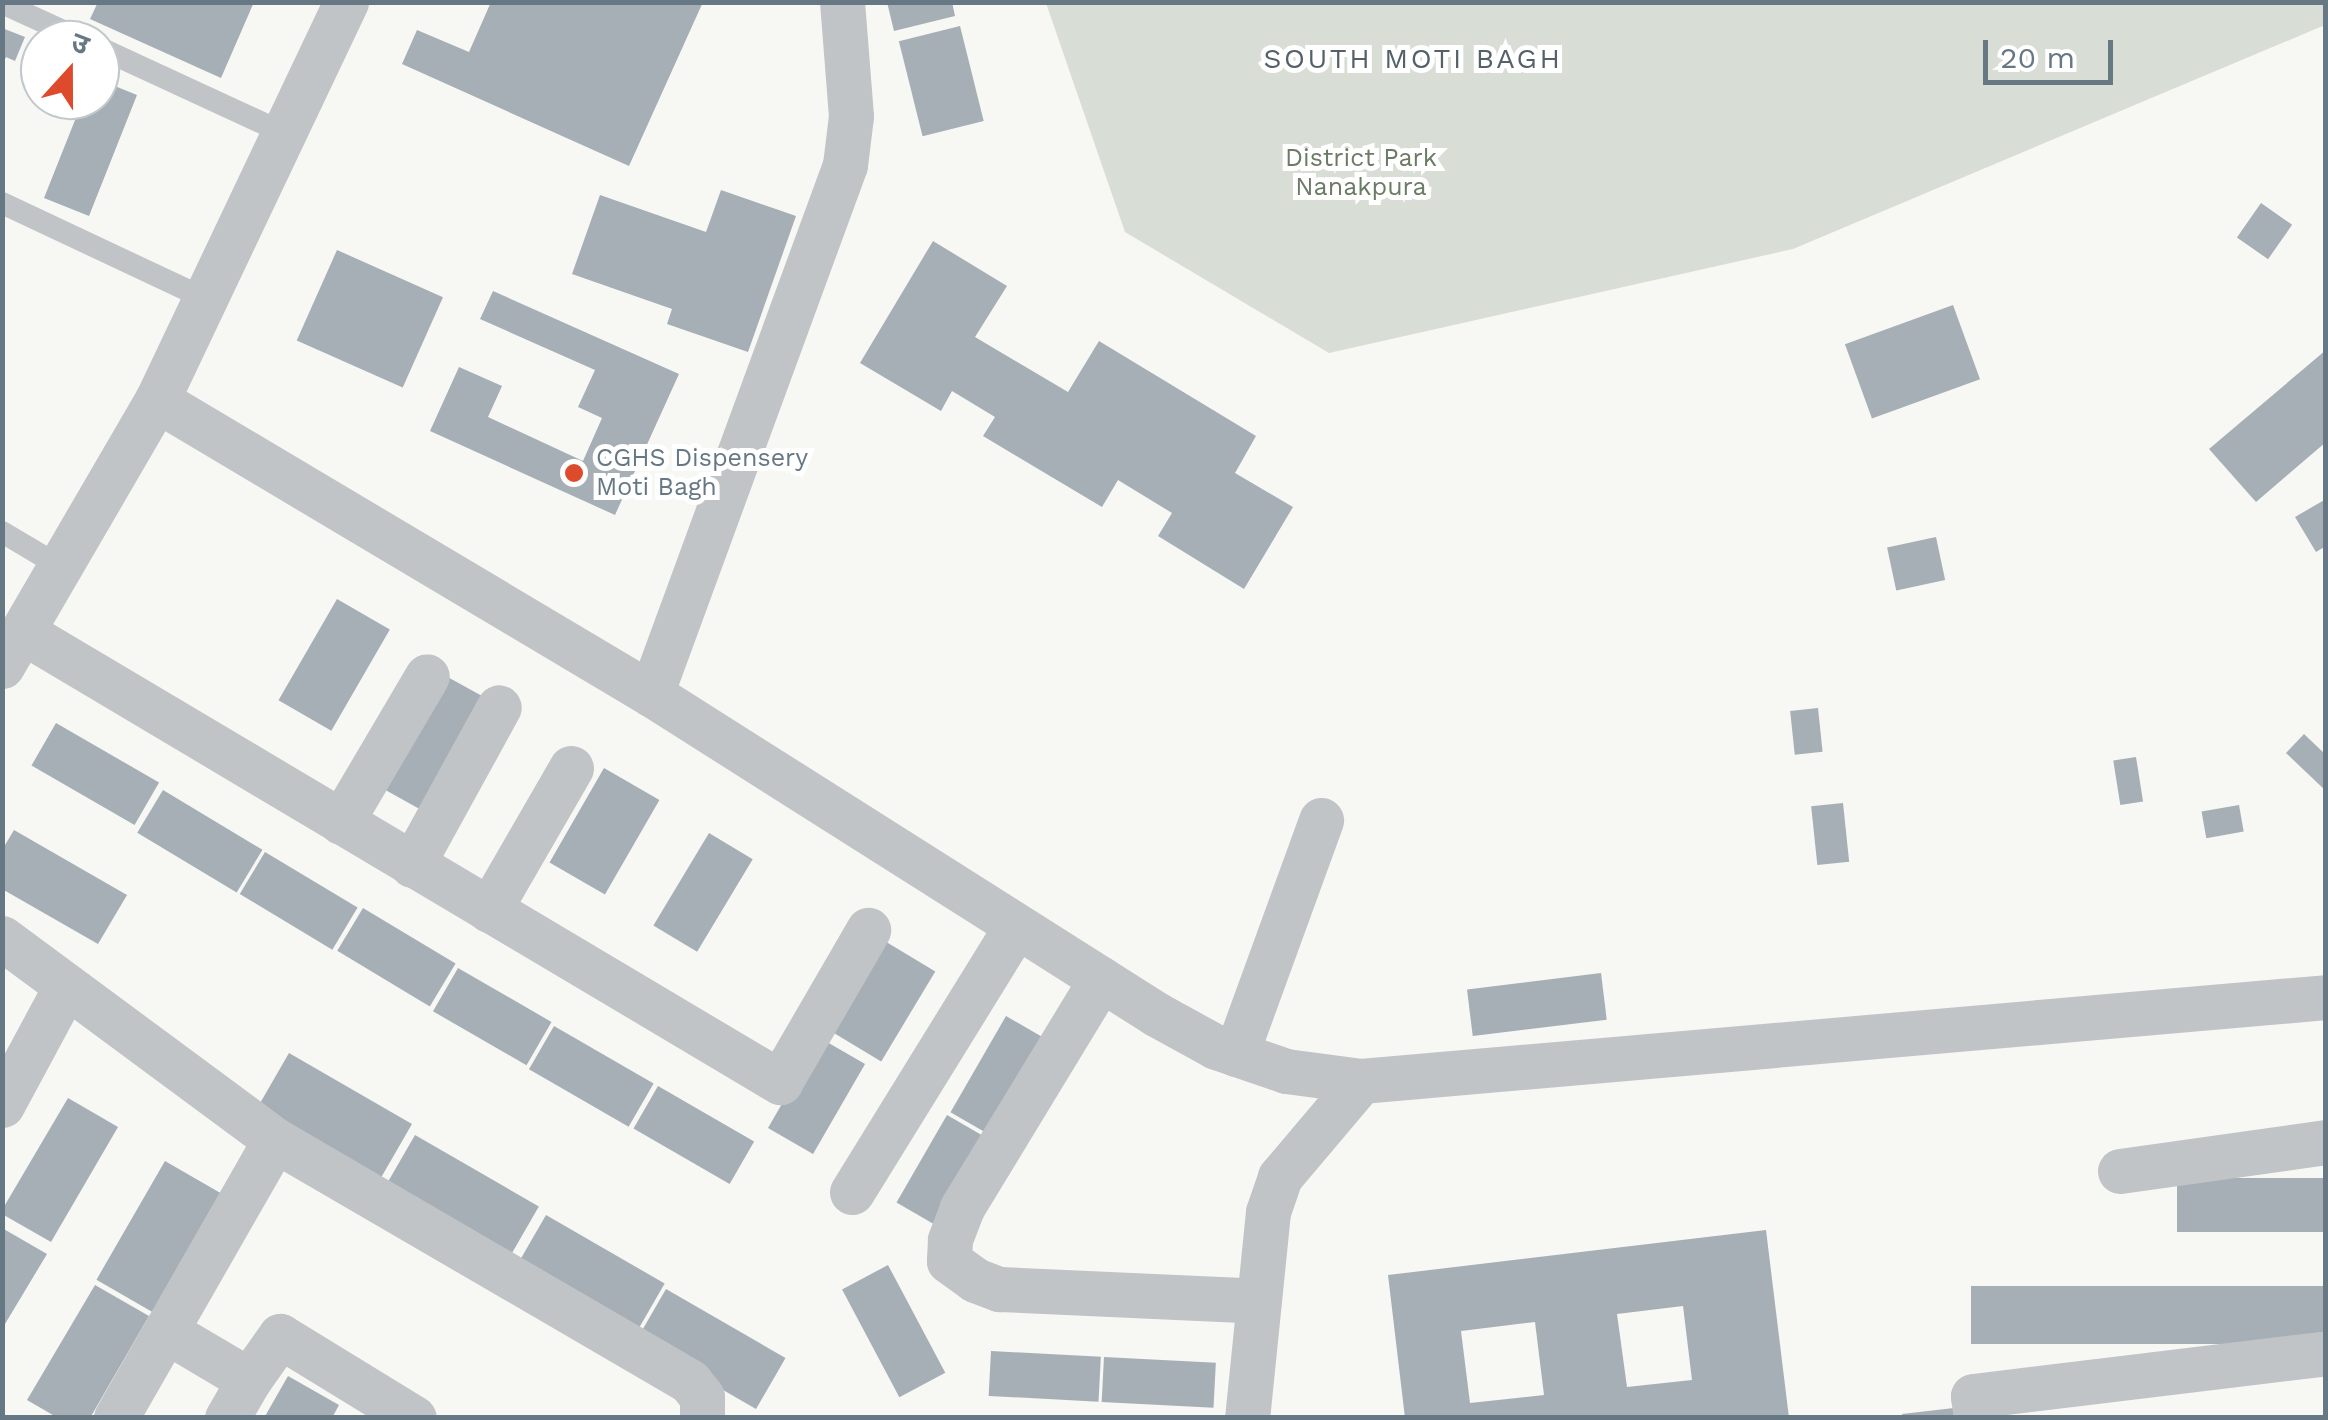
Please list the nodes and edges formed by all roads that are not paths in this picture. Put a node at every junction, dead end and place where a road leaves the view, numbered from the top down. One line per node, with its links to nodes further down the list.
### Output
1 (346, 2): 6 (street)
2 (842, 2): 14 (street)
3 (2, 3): 4 (lane)
4 (39, 20)
5 (120, 57): 6 (lane)
6 (286, 134): 8 (street)
7 (2, 203): 8 (lane)
8 (206, 299): 9 (street)
9 (157, 400): 11 (street); 14 (street)
10 (2, 532): 11 (lane)
11 (61, 568): 12 (street)
12 (13, 649): 18 (street)
13 (427, 676): 18 (street)
14 (651, 694): 21 (street)
15 (499, 707): 19 (street)
16 (570, 768): 20 (street)
17 (1321, 820): 27 (street)
18 (341, 822): 19 (street)
19 (412, 865): 20 (street)
20 (489, 910): 22 (street)
21 (1016, 926): 24 (street); 33 (street)
22 (868, 930)
23 (2, 938): 25 (street)
24 (1101, 979): 27 (street); 34 (street)
25 (66, 986): 29 (street); 30 (street)
26 (2326, 996): 28 (street)
27 (1236, 1054): 28 (street)
28 (1361, 1081): 34 (street)
29 (2, 1105)
30 (275, 1140): 35 (street); 38 (street)
31 (2326, 1142): 32 (street)
32 (2120, 1171)
33 (852, 1192)
34 (1259, 1301): 42 (street)
35 (166, 1331): 37 (street); 39 (street)
36 (2326, 1353): 43 (street)
37 (238, 1399): 40 (street)
38 (698, 1403): 41 (street)
39 (116, 1418)
40 (414, 1418)
41 (741, 1418)
42 (1247, 1418)
43 (1976, 1418)

